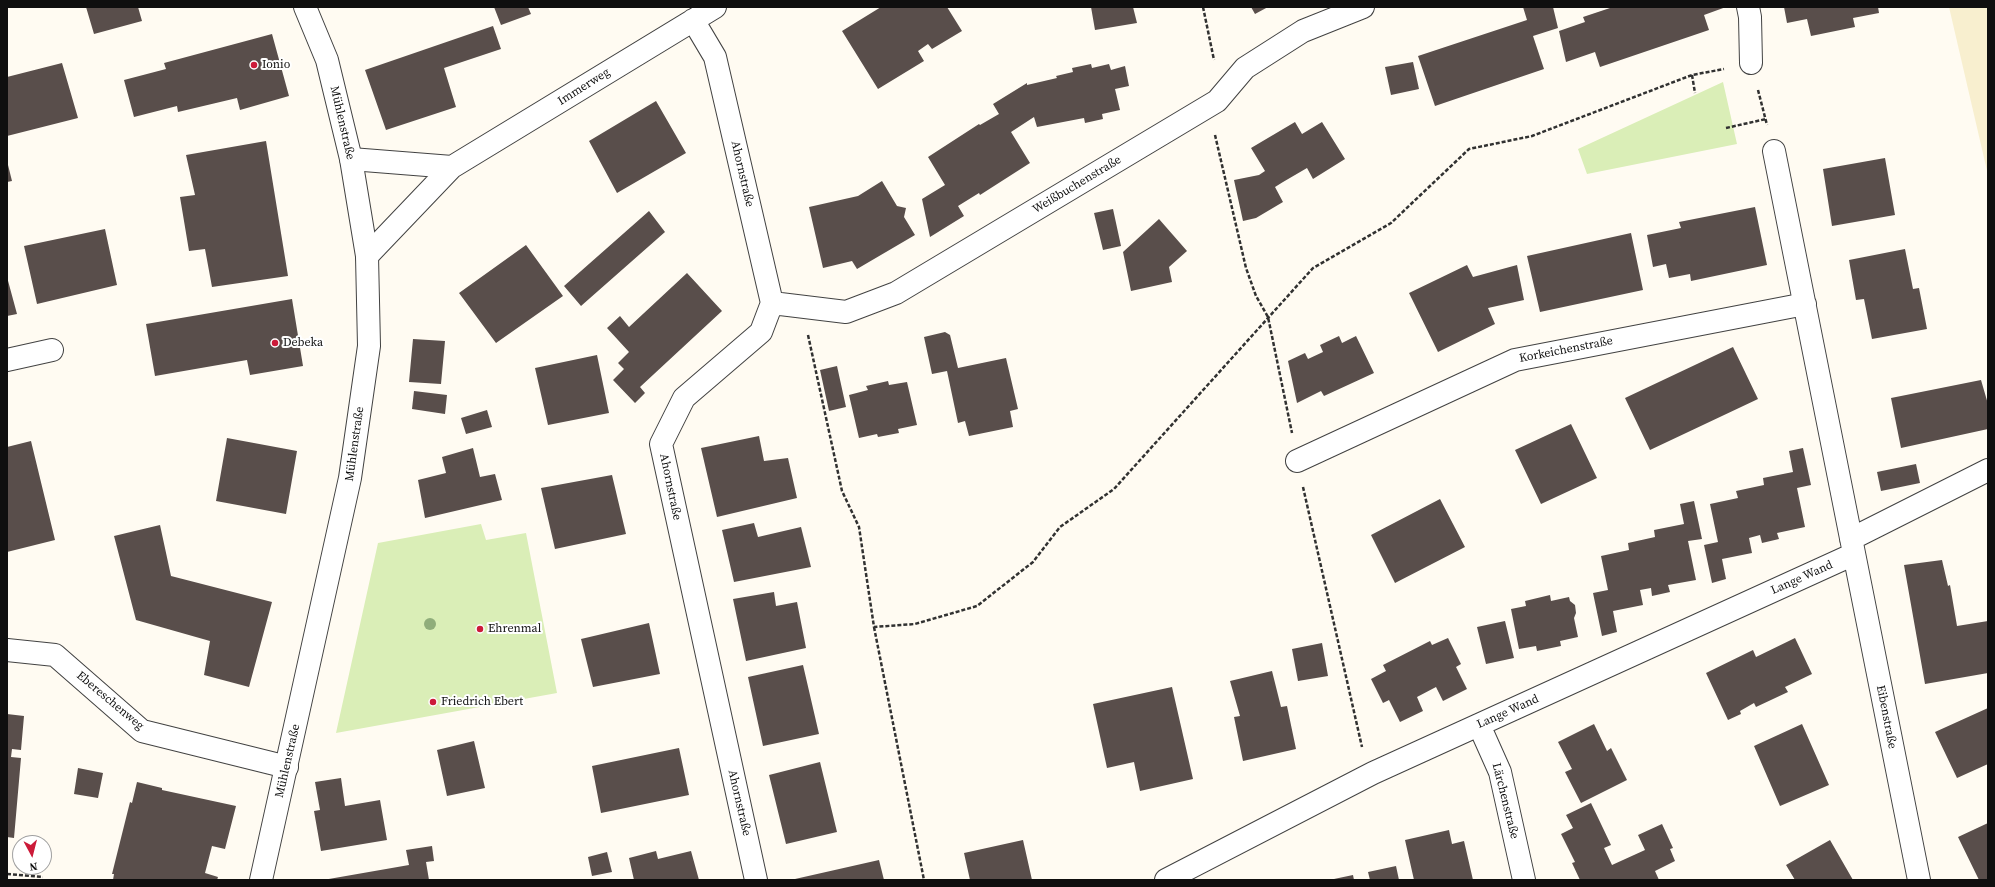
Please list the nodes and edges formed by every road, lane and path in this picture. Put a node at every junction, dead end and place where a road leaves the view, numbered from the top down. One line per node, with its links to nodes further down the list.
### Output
1 (305, 7): 14 (street, Mühlenstraße)
2 (715, 7): 6 (street, Immerweg)
3 (1203, 7): 10 (path)
4 (1363, 7): 10 (street, Weißbuchenstraße)
5 (1748, 7): 7 (street)
6 (693, 20): 15 (street, Immerweg); 17 (street, Ahornstraße)
7 (1751, 63): 8 (path); 11 (path)
8 (1692, 75): 9 (path); 20 (path)
9 (1695, 93)
10 (1217, 101): 19 (street, Weißbuchenstraße); 20 (path)
11 (1766, 119): 12 (path); 13 (path)
12 (1726, 128)
13 (1774, 151): 18 (street)
14 (351, 159): 15 (street); 16 (street, Mühlenstraße)
15 (452, 167): 16 (street, Immerweg)
16 (367, 256): 29 (street, Mühlenstraße)
17 (772, 303): 19 (street, Weißbuchenstraße); 34 (street, Ahornstraße)
18 (1805, 304): 23 (street, Korkeichenstraße); 25 (street)
19 (801, 306): 26 (path)
20 (1268, 317): 23 (path); 26 (path)
21 (52, 350): 22 (street)
22 (7, 360)
23 (1297, 460): 30 (path)
24 (1988, 470): 25 (street, Lange Wand)
25 (1852, 547): 28 (street, Lange Wand); 38 (street, Eibenstraße)
26 (874, 627): 35 (path)
27 (7, 650): 29 (street, Ebereschenweg)
28 (1479, 725): 30 (street, Lange Wand); 37 (street, Lärchenstraße)
29 (287, 767): 33 (street, Mühlenstraße)
30 (1373, 773): 36 (street, Lange Wand)
31 (7, 874): 32 (path)
32 (43, 877)
33 (261, 880)
34 (756, 880)
35 (924, 880)
36 (1166, 880)
37 (1524, 880)
38 (1919, 880)

